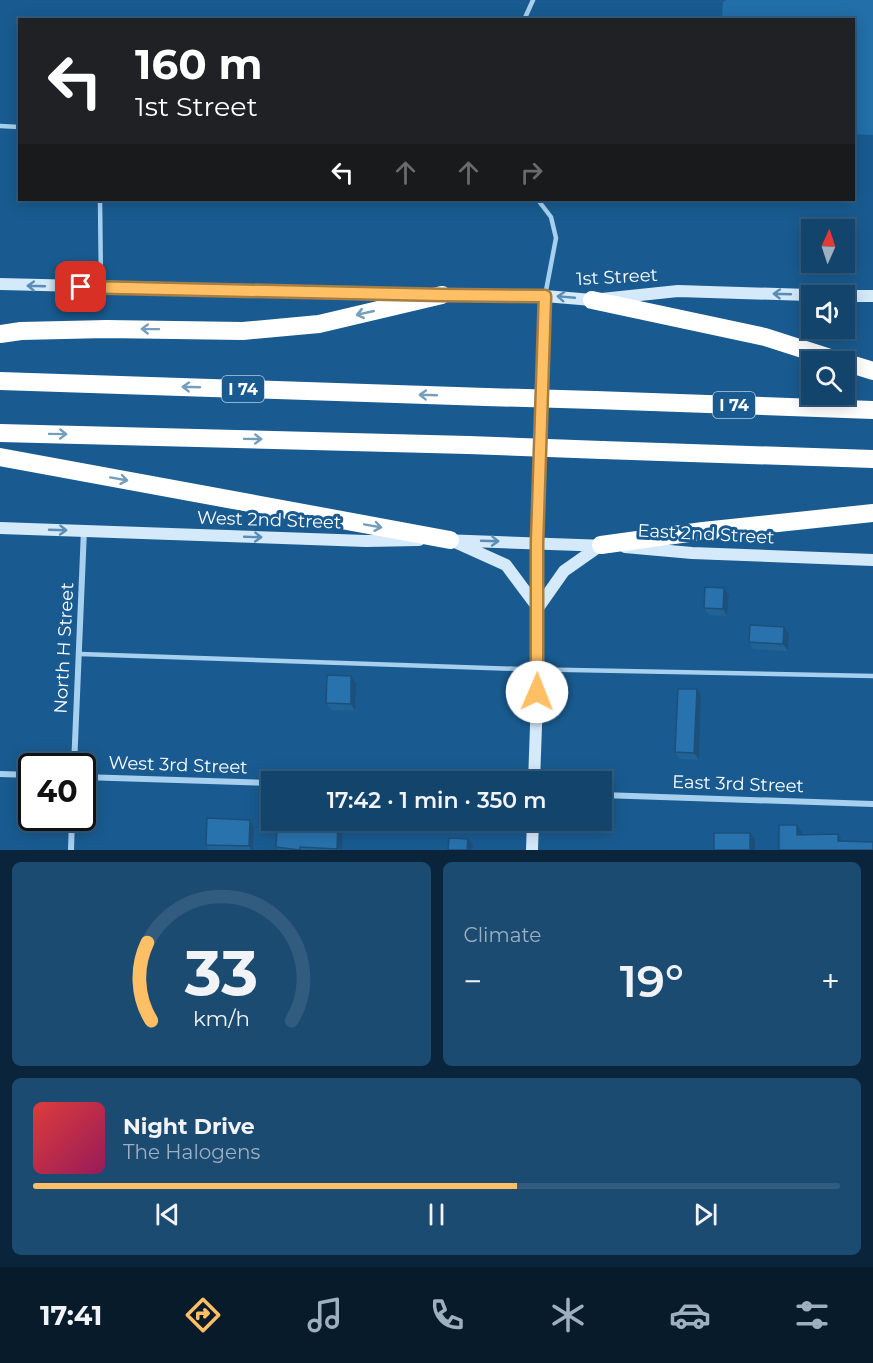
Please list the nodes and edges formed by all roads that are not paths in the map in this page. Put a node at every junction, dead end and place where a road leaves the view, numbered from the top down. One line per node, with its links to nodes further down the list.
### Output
1 (533, 0): 2 (lane)
2 (525, 18)
3 (0, 126): 4 (lane)
4 (18, 127)
5 (100, 201): 8 (lane)
6 (539, 201): 11 (lane)
7 (0, 284): 8 (street, 1st Street, one-way to 7)
8 (101, 288): 9 (street, 1st Street)
9 (442, 295): 11 (street, 1st Street); 15 (highway, one-way to 15)
10 (801, 295): 14 (street, 1st Street, one-way to 14)
11 (545, 296): 14 (street, 1st Street, one-way to 11); 28 (street)
12 (855, 296): 13 (street, 1st Street)
13 (873, 296)
14 (592, 300): 16 (highway)
15 (0, 334)
16 (809, 351)
17 (855, 365): 18 (highway)
18 (873, 371)
19 (0, 381): 20 (highway, I 74, one-way to 19, bridge)
20 (873, 410)
21 (0, 433): 23 (highway, one-way to 23, bridge)
22 (0, 457): 27 (highway, one-way to 27)
23 (873, 459)
24 (873, 513): 29 (highway)
25 (0, 528): 26 (street, West 2nd Street, one-way to 26)
26 (84, 531): 27 (street, West 2nd Street, one-way to 27); 32 (street, North H Street)
27 (450, 540): 28 (street, West 2nd Street, one-way to 28); 31 (street)
28 (537, 543): 29 (street, East 2nd Street); 31 (street)
29 (601, 545): 30 (street, East 2nd Street); 31 (street)
30 (873, 560)
31 (538, 608): 33 (street)
32 (80, 654): 33 (lane); 35 (street, North H Street)
33 (538, 669): 34 (lane); 36 (street)
34 (873, 676)
35 (75, 753)
36 (534, 771)
37 (0, 774): 38 (street)
38 (18, 775)
39 (96, 777): 40 (street, West 3rd Street)
40 (261, 783)
41 (612, 795): 42 (street, East 3rd Street)
42 (873, 804)
43 (72, 831): 45 (street)
44 (532, 831): 46 (street)
45 (71, 850)
46 (532, 850)

